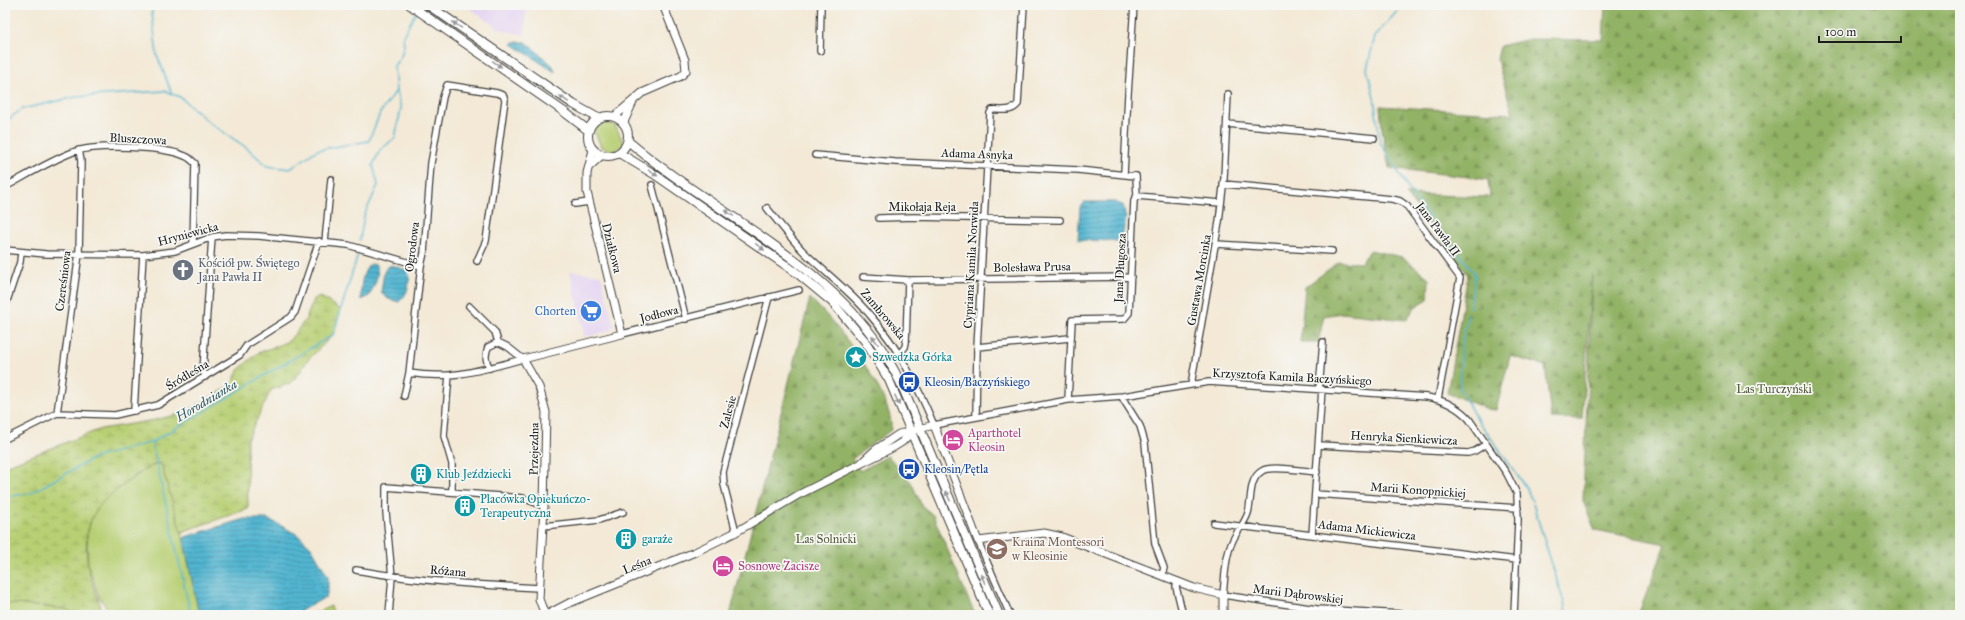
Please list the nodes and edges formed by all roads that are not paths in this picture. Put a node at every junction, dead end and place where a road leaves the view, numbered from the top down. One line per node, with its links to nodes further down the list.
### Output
1 (410, 5): 14 (main road, one-way to 14)
2 (663, 5): 9 (street)
3 (821, 5): 7 (street)
4 (1024, 5): 22 (street, Cypriana Kamila Norwida)
5 (1134, 5): 24 (street)
6 (431, 7): 11 (main road, one-way to 6)
7 (820, 51)
8 (1228, 94): 13 (street, Gustawa Morcinka)
9 (634, 100): 10 (street); 12 (street)
10 (615, 116): 11 (main road); 12 (main road)
11 (598, 118): 14 (main road)
12 (624, 122): 16 (main road)
13 (1227, 124): 15 (street); 27 (street, Gustawa Morcinka)
14 (588, 131): 18 (main road)
15 (1374, 138)
16 (628, 141): 19 (main road); 53 (main road, one-way to 16)
17 (79, 150): 29 (street, Bluszczowa); 40 (street, Bluszczowa); 45 (street, Czereśniowa)
18 (593, 150): 20 (main road); 23 (street, Działkowa)
19 (619, 153): 20 (main road); 53 (main road, one-way to 53)
20 (602, 155): 23 (street)
21 (814, 155): 22 (street, Adama Asnyka)
22 (988, 166): 24 (street, Adama Asnyka); 36 (street, Cypriana Kamila Norwida)
23 (589, 167): 31 (street, Działkowa)
24 (1124, 174): 26 (street, Adama Asnyka)
25 (331, 179): 39 (street, Śródleśna)
26 (1137, 179): 30 (street, Jana Długosza)
27 (1223, 181): 32 (street, Gustawa Morcinka); 74 (street, Jana Pawła II)
28 (652, 185): 58 (street)
29 (5, 187)
30 (1137, 196): 32 (street); 50 (street, Jana Długosza)
31 (589, 202): 33 (street); 59 (street, Działkowa)
32 (1221, 202): 41 (street, Gustawa Morcinka)
33 (575, 204)
34 (767, 208): 64 (street, Zambrowska)
35 (879, 218): 36 (street, Mikołaja Reja)
36 (984, 218): 37 (street, Mikołaja Reja); 51 (street, Cypriana Kamila Norwida)
37 (1060, 220)
38 (212, 237): 39 (street, Hryniewicka); 40 (street, Hryniewicka); 69 (street)
39 (322, 242): 48 (street, Hryniewicka); 69 (street, Śródleśna)
40 (193, 243): 46 (street, Hryniewicka)
41 (1216, 244): 43 (street); 70 (street, Gustawa Morcinka)
42 (5, 250): 44 (street, Hryniewicka)
43 (1332, 250)
44 (21, 252): 45 (street, Hryniewicka); 57 (street)
45 (78, 254): 46 (street, Hryniewicka); 77 (street, Czereśniowa)
46 (143, 255): 76 (street)
47 (477, 261): 48 (street, Ogrodowa)
48 (421, 266): 67 (street, Ogrodowa)
49 (864, 277): 52 (street, Bolesława Prusa)
50 (1131, 277): 51 (street, Bolesława Prusa); 60 (street, Jana Długosza)
51 (981, 279): 52 (street, Bolesława Prusa); 63 (street, Cypriana Kamila Norwida)
52 (908, 280): 64 (street)
53 (815, 283): 80 (main road, Zambrowska, one-way to 53); 81 (main road, one-way to 81)
54 (799, 290): 55 (street, Jodłowa)
55 (769, 298): 58 (street, Jodłowa); 95 (street, Zalesie)
56 (469, 306): 61 (street)
57 (5, 307)
58 (686, 319): 59 (street, Jodłowa)
59 (622, 334): 65 (street, Jodłowa)
60 (1070, 338): 63 (street); 75 (street, Jana Długosza)
61 (498, 342): 65 (street); 66 (street)
62 (1323, 342): 71 (street)
63 (978, 347): 78 (street, Cypriana Kamila Norwida)
64 (900, 353): 79 (street, Zambrowska)
65 (524, 360): 66 (street, Jodłowa); 89 (street, Przejezdna)
66 (490, 368): 68 (street, Jodłowa)
67 (409, 372): 68 (street); 72 (street, Ogrodowa)
68 (450, 376): 87 (street)
69 (205, 377): 76 (street, Śródleśna)
70 (1191, 385): 71 (street, Krzysztofa Kamila Baczyńskiego); 73 (street, Krzysztofa Kamila Baczyńskiego)
71 (1321, 389): 74 (street, Krzysztofa Kamila Baczyńskiego); 84 (street)
72 (404, 396)
73 (1123, 396): 75 (street, Krzysztofa Kamila Baczyńskiego); 100 (street)
74 (1438, 399): 83 (street, Krzysztofa Kamila Baczyńskiego)
75 (1068, 400): 78 (street, Krzysztofa Kamila Baczyńskiego)
76 (134, 411): 77 (street, Śródleśna)
77 (57, 413): 82 (street)
78 (976, 417): 79 (street, Krzysztofa Kamila Baczyńskiego)
79 (934, 426): 80 (street, Krzysztofa Kamila Baczyńskiego); 97 (street, Zambrowska)
80 (920, 430): 81 (street, Krzysztofa Kamila Baczyńskiego); 108 (main road, Zambrowska, one-way to 80)
81 (912, 432): 85 (street, Krzysztofa Kamila Baczyńskiego); 107 (main road)
82 (5, 439)
83 (1486, 444): 84 (street, Henryka Sienkiewicza); 90 (street, Krzysztofa Kamila Baczyńskiego)
84 (1318, 445): 86 (street)
85 (862, 462): 95 (street, Leśna)
86 (1317, 472): 88 (street); 94 (street)
87 (452, 492): 89 (street); 101 (street)
88 (1315, 494): 90 (street, Marii Konopnickiej); 96 (street)
89 (544, 506): 93 (street, Przejezdna)
90 (1518, 508): 98 (street, Krzysztofa Kamila Baczyńskiego)
91 (624, 512): 93 (street)
92 (1214, 523): 94 (street, Adama Mickiewicza)
93 (544, 526): 103 (street, Przejezdna)
94 (1240, 527): 96 (street, Adama Mickiewicza); 104 (street)
95 (736, 532): 106 (street, Leśna)
96 (1312, 535): 98 (street, Adama Mickiewicza)
97 (978, 541): 100 (street); 109 (street, Zambrowska)
98 (1517, 560): 113 (street, Krzysztofa Kamila Baczyńskiego)
99 (356, 570): 101 (street, Różana)
100 (1162, 575): 102 (street)
101 (392, 576): 103 (street, Różana); 105 (street)
102 (1176, 581): 104 (street); 110 (street)
103 (539, 588): 106 (street, Przejezdna)
104 (1223, 595): 111 (street); 112 (street, Marii Dąbrowskiej)
105 (389, 615)
106 (546, 615)
107 (989, 615)
108 (999, 615)
109 (1010, 615)
110 (1183, 615)
111 (1223, 615)
112 (1419, 615)
113 (1514, 615)

